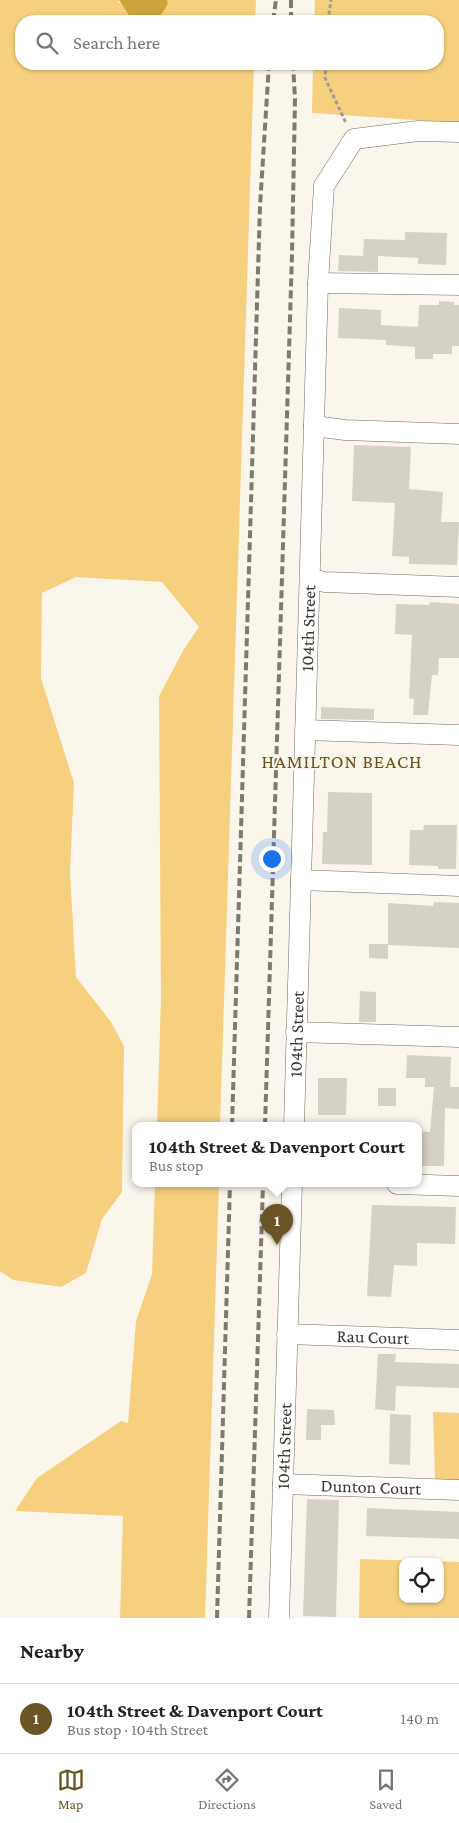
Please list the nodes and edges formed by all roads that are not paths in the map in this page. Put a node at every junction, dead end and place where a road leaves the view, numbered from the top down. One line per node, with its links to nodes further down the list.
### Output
1 (459, 132): 2 (street, 104th Street)
2 (318, 283): 3 (street); 4 (street, 104th Street)
3 (459, 285)
4 (314, 426): 5 (street); 6 (street, 104th Street)
5 (459, 434)
6 (311, 579): 7 (street); 8 (street, 104th Street)
7 (459, 586)
8 (305, 730): 9 (street); 10 (street, 104th Street)
9 (459, 735)
10 (301, 880): 11 (street); 12 (street, 104th Street)
11 (459, 886)
12 (296, 1032): 13 (street); 14 (street, 104th Street)
13 (459, 1038)
14 (294, 1122)
15 (422, 1185): 16 (street)
16 (459, 1186)
17 (292, 1187): 18 (street, 104th Street)
18 (288, 1334): 19 (street, Rau Court); 20 (street, 104th Street)
19 (459, 1340)
20 (283, 1484): 21 (street, Dunton Court); 22 (street, 104th Street)
21 (459, 1490)
22 (279, 1618)

